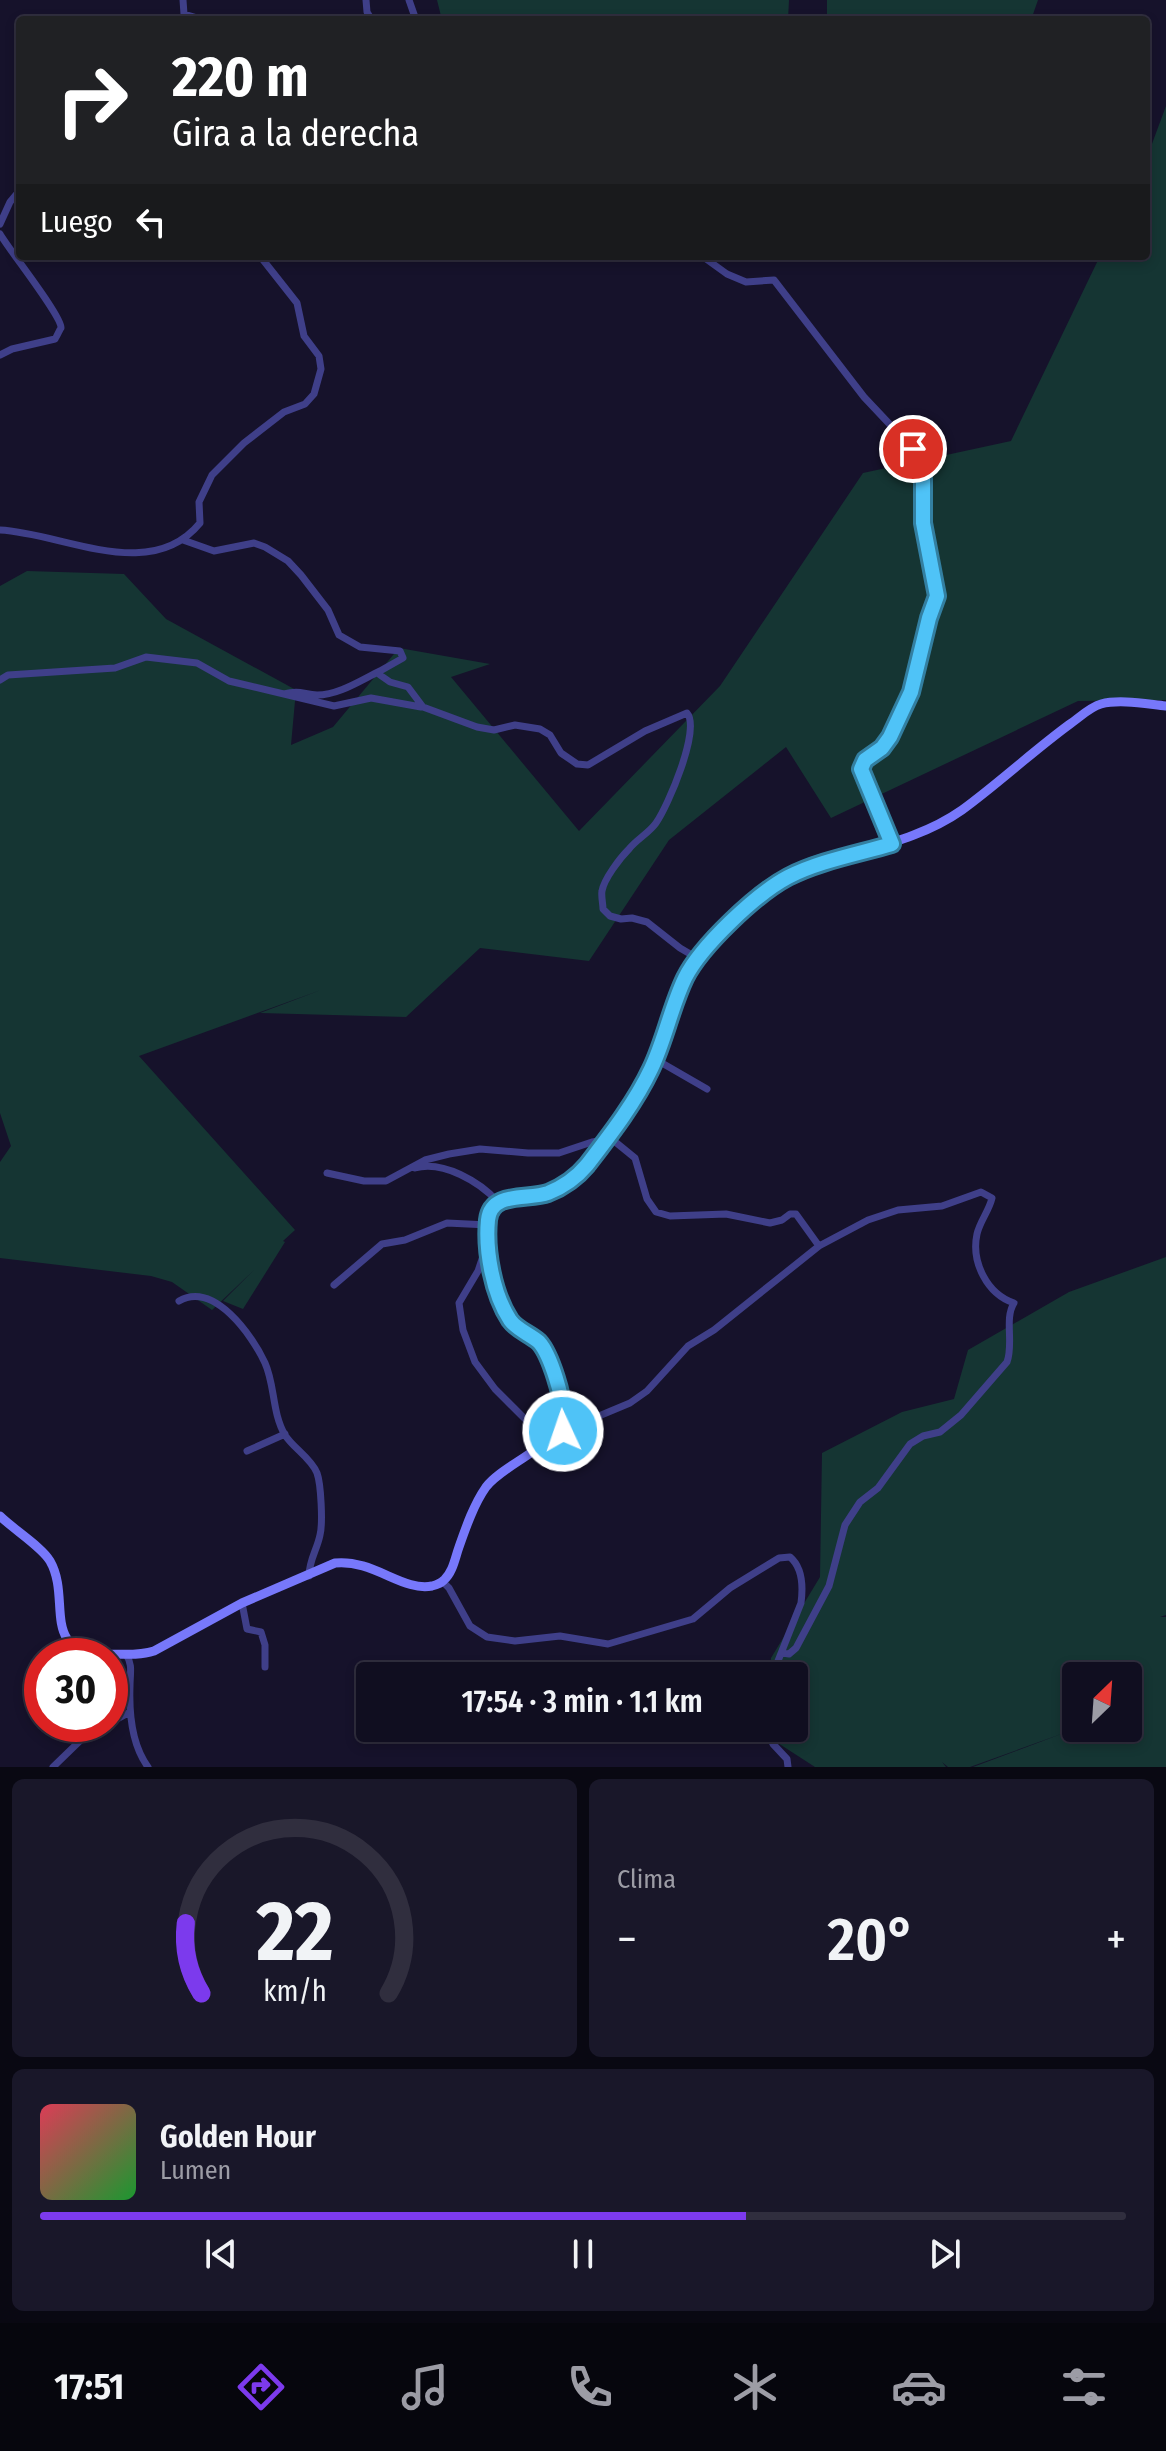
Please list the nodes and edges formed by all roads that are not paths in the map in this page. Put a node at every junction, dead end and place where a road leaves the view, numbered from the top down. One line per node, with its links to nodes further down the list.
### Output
1 (183, 0): 2 (street)
2 (191, 16)
3 (16, 195): 4 (street)
4 (0, 224)
5 (0, 234): 7 (street)
6 (16, 260): 10 (street)
7 (16, 260)
8 (263, 260): 12 (street)
9 (708, 260): 18 (street)
10 (0, 355)
11 (0, 530): 12 (street)
12 (183, 540): 13 (street)
13 (380, 671): 15 (street); 17 (street)
14 (0, 680): 15 (street)
15 (282, 694): 17 (street)
16 (1166, 706): 18 (street)
17 (423, 707): 19 (street)
18 (892, 844): 19 (street)
19 (697, 958): 20 (street)
20 (655, 1059): 21 (street); 22 (street)
21 (707, 1089)
22 (607, 1138): 23 (street); 25 (street); 28 (street)
23 (408, 1170): 24 (street); 25 (street)
24 (327, 1173)
25 (498, 1202): 26 (street)
26 (488, 1225): 27 (street); 29 (street)
27 (489, 1242): 32 (street); 32 (street)
28 (819, 1246): 32 (street); 39 (street)
29 (334, 1285)
30 (179, 1301): 31 (street)
31 (285, 1434): 33 (street); 35 (street)
32 (550, 1436): 36 (street)
33 (247, 1451)
34 (0, 1516): 38 (street)
35 (309, 1576): 36 (street); 37 (street)
36 (443, 1582): 39 (street)
37 (242, 1603): 41 (street); 44 (street)
38 (68, 1638)
39 (782, 1653): 43 (street)
40 (128, 1654): 41 (street)
41 (144, 1654): 45 (street)
42 (128, 1659): 45 (street)
43 (778, 1662)
44 (265, 1667)
45 (132, 1670): 46 (street)
46 (130, 1712): 50 (street)
47 (79, 1742): 49 (street)
48 (772, 1742): 51 (street)
49 (53, 1767)
50 (148, 1767)
51 (788, 1767)

